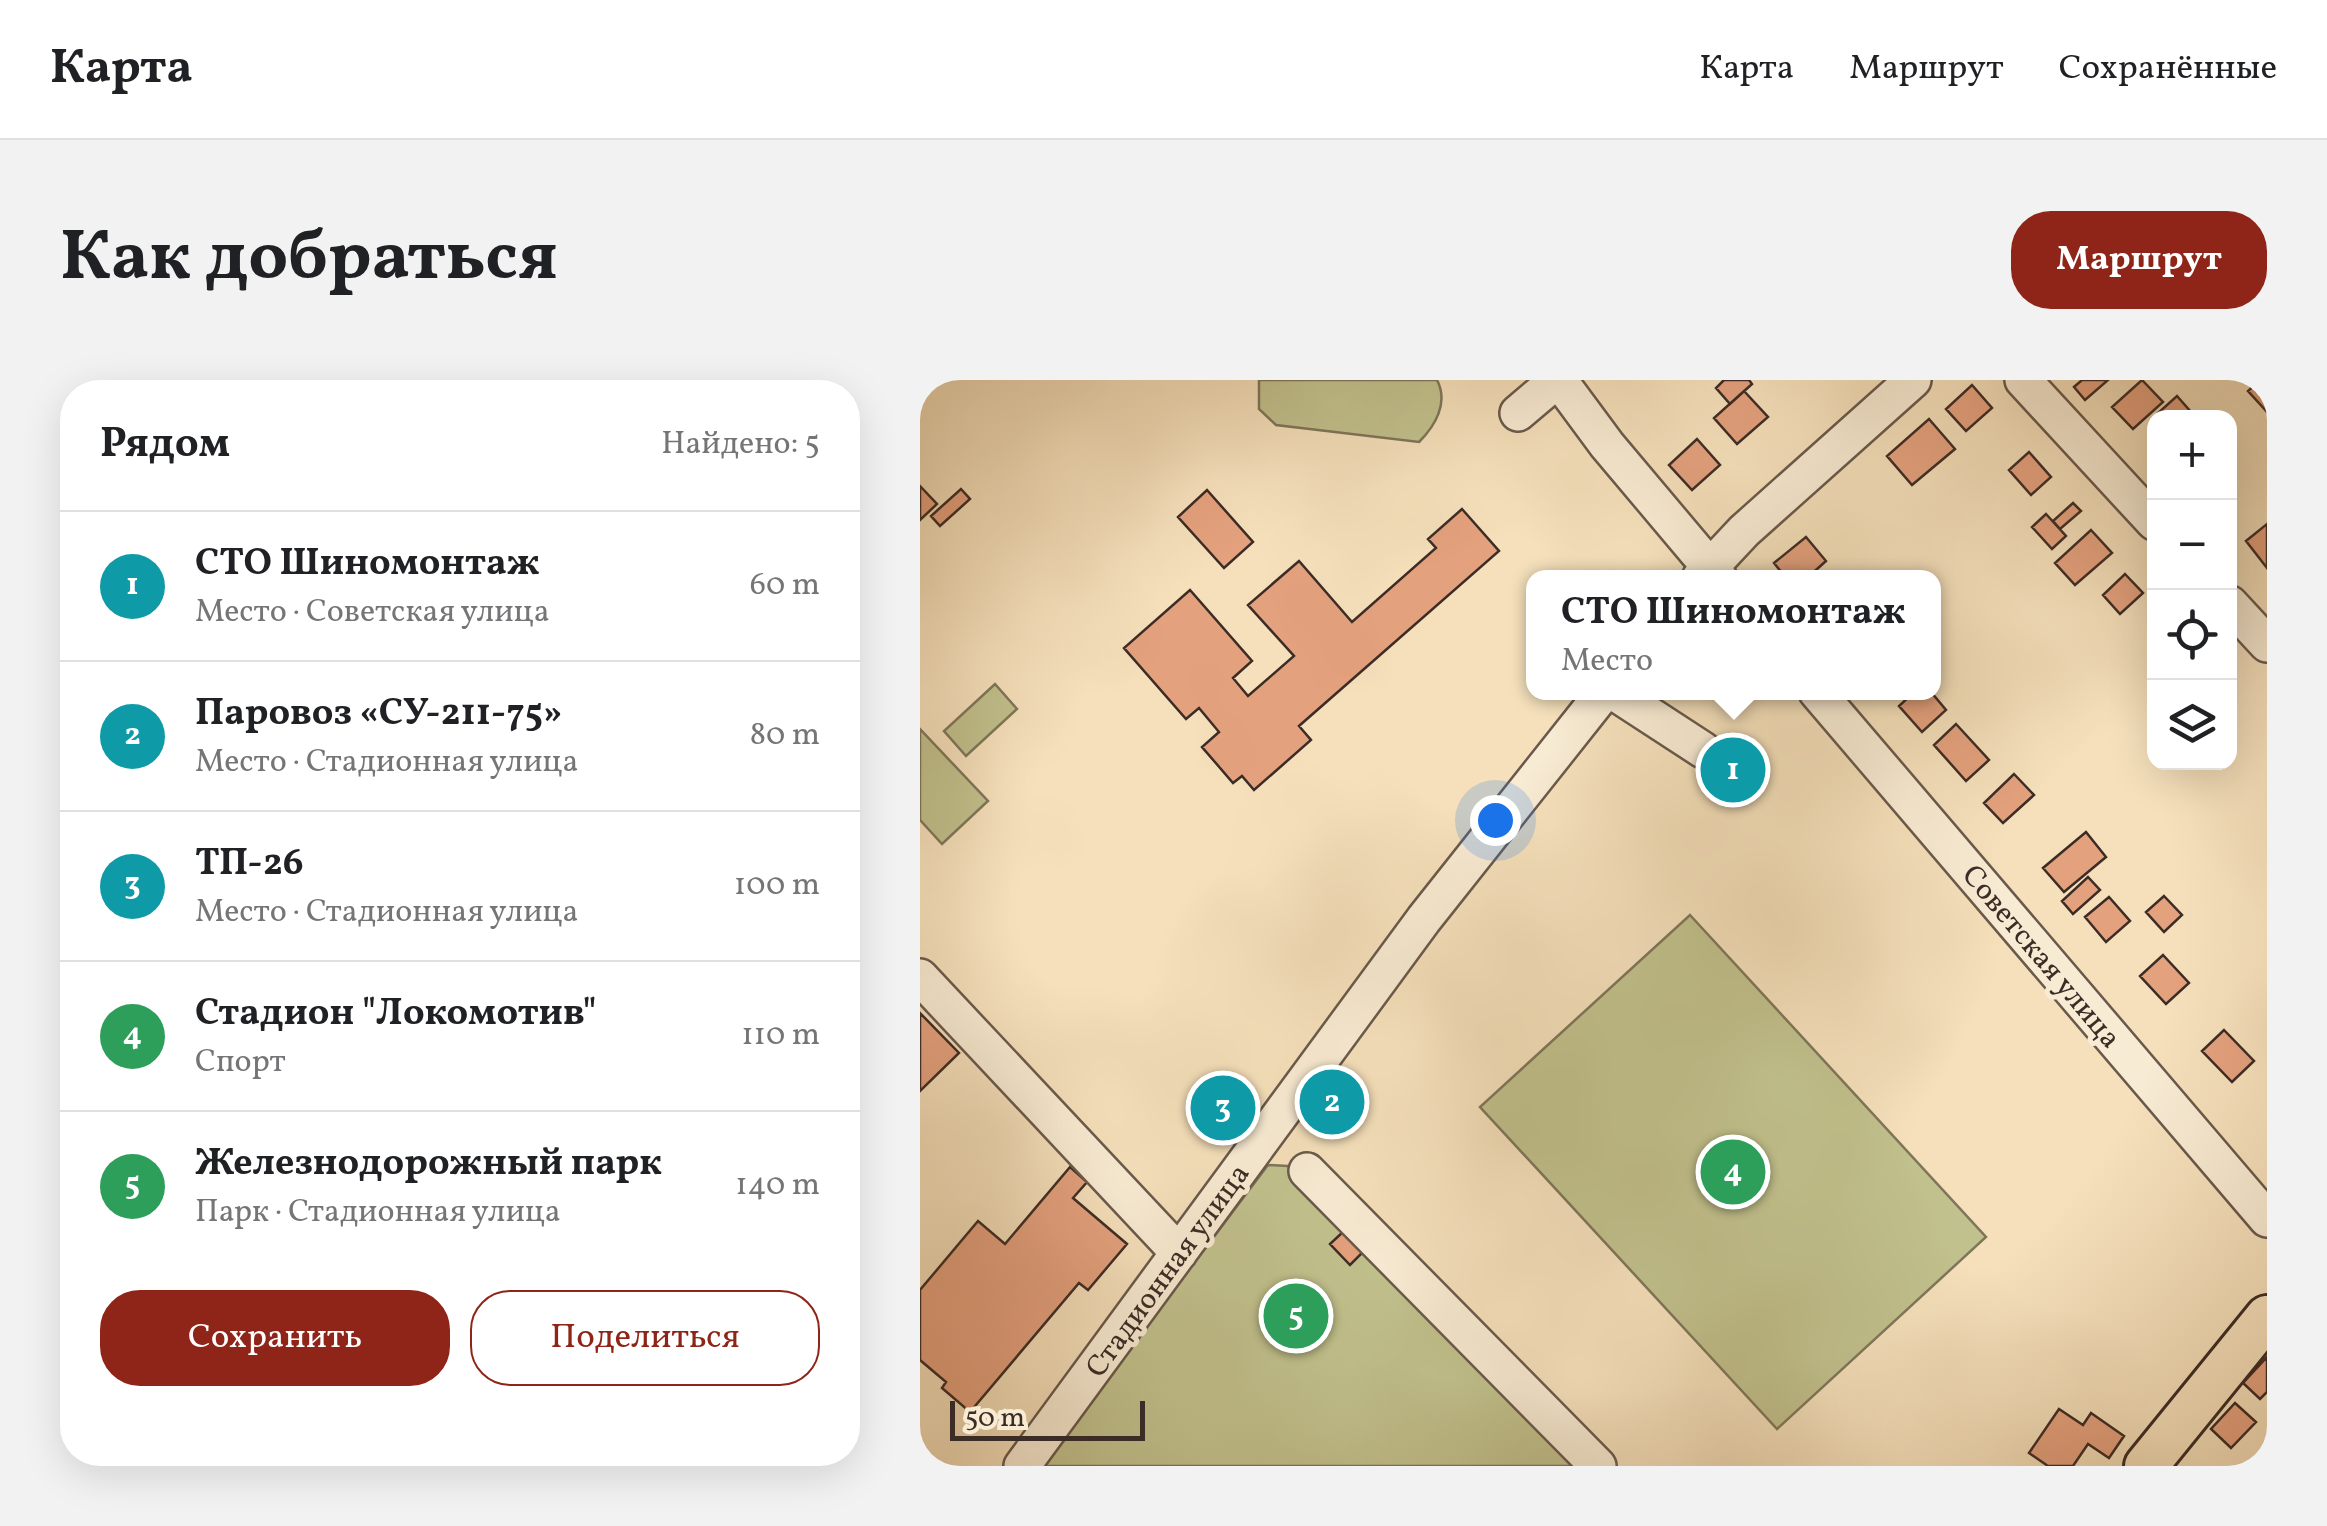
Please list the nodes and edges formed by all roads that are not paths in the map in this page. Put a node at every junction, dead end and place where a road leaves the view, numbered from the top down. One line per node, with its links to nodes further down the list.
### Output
1 (1558, 380): 4 (street); 6 (street)
2 (1912, 380): 7 (street)
3 (2023, 380): 5 (street)
4 (1518, 413)
5 (2147, 514)
6 (1707, 570)
7 (1713, 570)
8 (2237, 612): 9 (street)
9 (2267, 644)
10 (1598, 700): 17 (street, Стадионная улица)
11 (1626, 700): 13 (street)
12 (1824, 700): 16 (street, Советская улица)
13 (1702, 750)
14 (920, 976): 17 (street)
15 (1306, 1170): 20 (street)
16 (2267, 1218)
17 (1179, 1253): 19 (street, Стадионная улица)
18 (2267, 1318): 21 (main road)
19 (1022, 1466)
20 (1598, 1466)
21 (2146, 1466)

